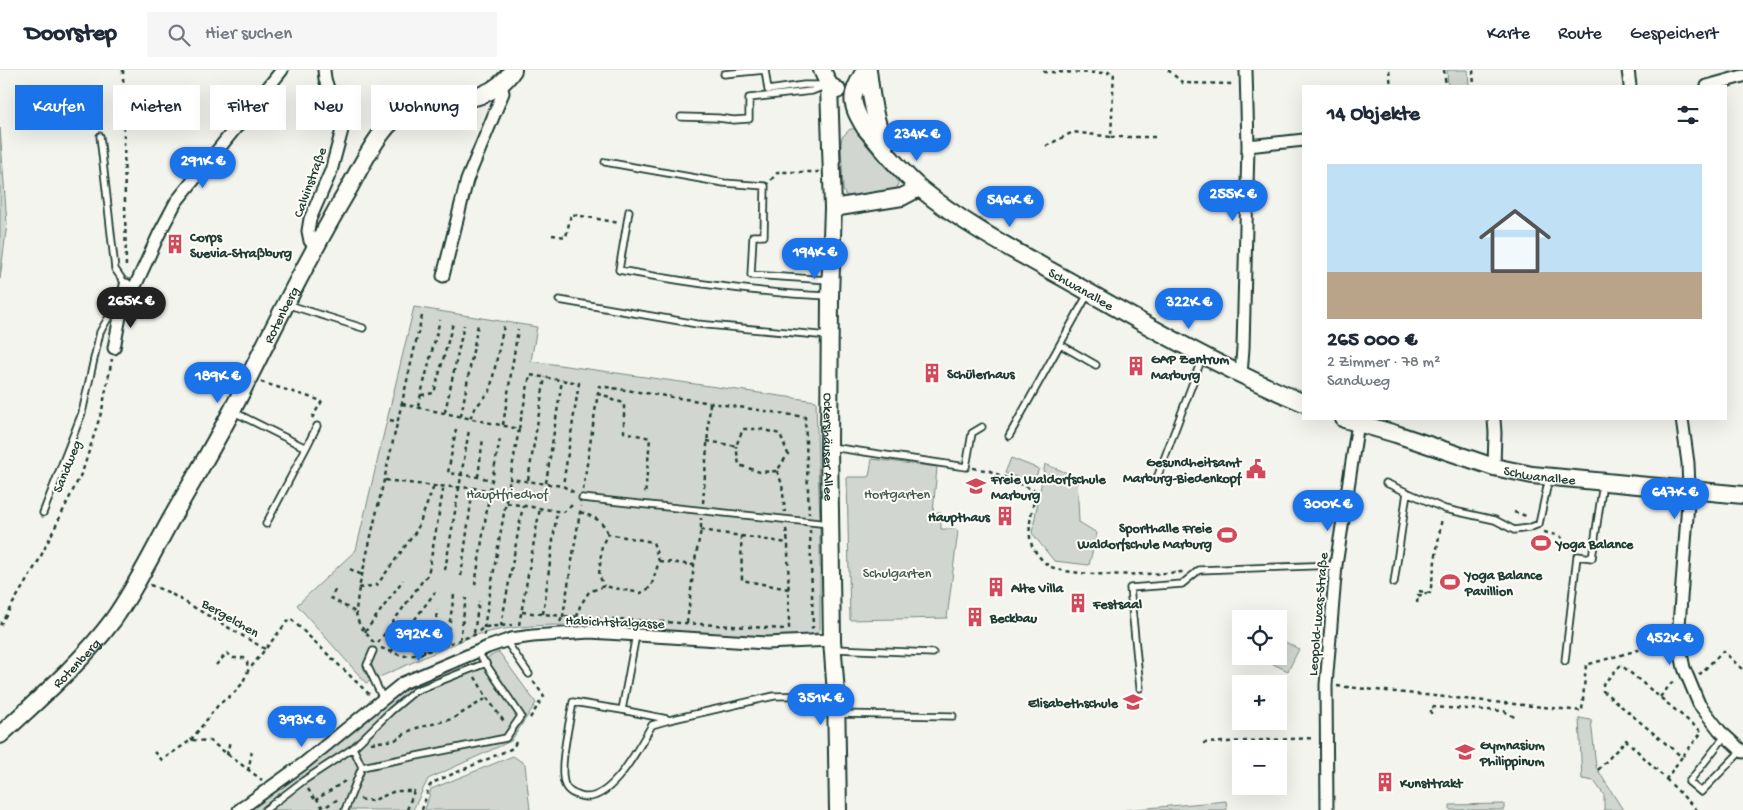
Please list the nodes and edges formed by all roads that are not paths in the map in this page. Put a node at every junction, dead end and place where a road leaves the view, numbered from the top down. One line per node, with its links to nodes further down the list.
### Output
1 (282, 70): 34 (street)
2 (324, 70): 26 (street, Calvinstraße)
3 (513, 70): 11 (street, Rotenberg)
4 (822, 70): 12 (street)
5 (866, 70): 15 (street); 21 (street)
6 (1246, 70): 20 (street)
7 (1628, 70): 13 (street)
8 (724, 74): 12 (lane)
9 (1730, 75): 10 (street); 14 (street)
10 (1743, 76)
11 (501, 84): 26 (street, Rotenberg); 27 (street)
12 (829, 85): 15 (street); 16 (lane); 18 (street, Ockershäuser Allee)
13 (1630, 85)
14 (1709, 85)
15 (854, 104): 18 (street); 21 (street, Schwanallee)
16 (681, 117)
17 (100, 136): 29 (lane)
18 (832, 140): 24 (street, Ockershäuser Allee)
19 (1302, 140): 20 (street)
20 (1248, 146): 41 (street)
21 (891, 157): 23 (street, Schwanallee)
22 (605, 162): 28 (lane)
23 (919, 188): 24 (street); 30 (street, Schwanallee)
24 (833, 208): 28 (street, Ockershäuser Allee)
25 (629, 211): 31 (lane)
26 (315, 245): 33 (street, Rotenberg)
27 (443, 276)
28 (831, 280): 31 (street, Ockershäuser Allee)
29 (126, 285): 34 (street)
30 (1089, 292): 37 (lane); 39 (street, Schwanallee)
31 (830, 296): 36 (street, Ockershäuser Allee)
32 (559, 300): 36 (lane)
33 (285, 303): 35 (lane); 43 (street, Rotenberg)
34 (123, 304): 38 (street); 61 (lane, Sandweg)
35 (363, 328)
36 (830, 336): 50 (street, Ockershäuser Allee)
37 (1061, 345): 40 (lane); 49 (lane)
38 (114, 348)
39 (1203, 356): 41 (street, Schwanallee); 54 (lane)
40 (1096, 365)
41 (1248, 379): 42 (street, Schwanallee)
42 (1302, 402)
43 (232, 411): 51 (lane); 82 (street, Rotenberg)
44 (1494, 420): 52 (street)
45 (1682, 420): 57 (street)
46 (1351, 421): 52 (street, Schwanallee); 64 (street, Leopold-Lucas-Straße)
47 (317, 426): 51 (lane)
48 (982, 427): 50 (lane)
49 (1009, 436)
50 (829, 447): 63 (street, Ockershäuser Allee)
51 (306, 448): 62 (lane)
52 (1494, 467): 53 (street, Schwanallee)
53 (1549, 476): 55 (street, Schwanallee); 58 (lane)
54 (1157, 478)
55 (1603, 481): 57 (street, Schwanallee); 72 (lane)
56 (1386, 483): 58 (lane)
57 (1689, 489): 59 (street, Schwanallee); 83 (street)
58 (1407, 492): 65 (lane)
59 (1743, 495)
60 (582, 498): 63 (lane)
61 (43, 513)
62 (266, 524)
63 (831, 524): 68 (street, Ockershäuser Allee)
64 (1336, 565): 75 (lane); 91 (street, Leopold-Lucas-Straße)
65 (1394, 583)
66 (636, 635): 67 (street, Habichtstalgasse); 68 (street, Habichtstalgasse); 78 (lane)
67 (506, 640): 70 (street, Habichtstalgasse); 74 (lane)
68 (832, 644): 71 (lane); 76 (street, Ockershäuser Allee)
69 (375, 648): 77 (lane)
70 (477, 651): 73 (lane); 77 (street, Habichtstalgasse)
71 (933, 652)
72 (1565, 661)
73 (486, 663): 84 (lane); 86 (lane)
74 (529, 674)
75 (1140, 688)
76 (836, 694): 79 (street, Ockershäuser Allee); 81 (lane)
77 (381, 701): 87 (street, Habichtstalgasse)
78 (622, 710): 81 (lane); 81 (lane)
79 (836, 714): 80 (lane); 90 (street, Ockershäuser Allee)
80 (953, 716)
81 (669, 720)
82 (0, 735)
83 (1725, 736): 85 (street); 85 (lane)
84 (353, 748): 86 (lane); 88 (lane)
85 (1742, 751)
86 (362, 767): 89 (lane)
87 (239, 810)
88 (265, 810)
89 (345, 810)
90 (838, 810)
91 (1326, 810)

